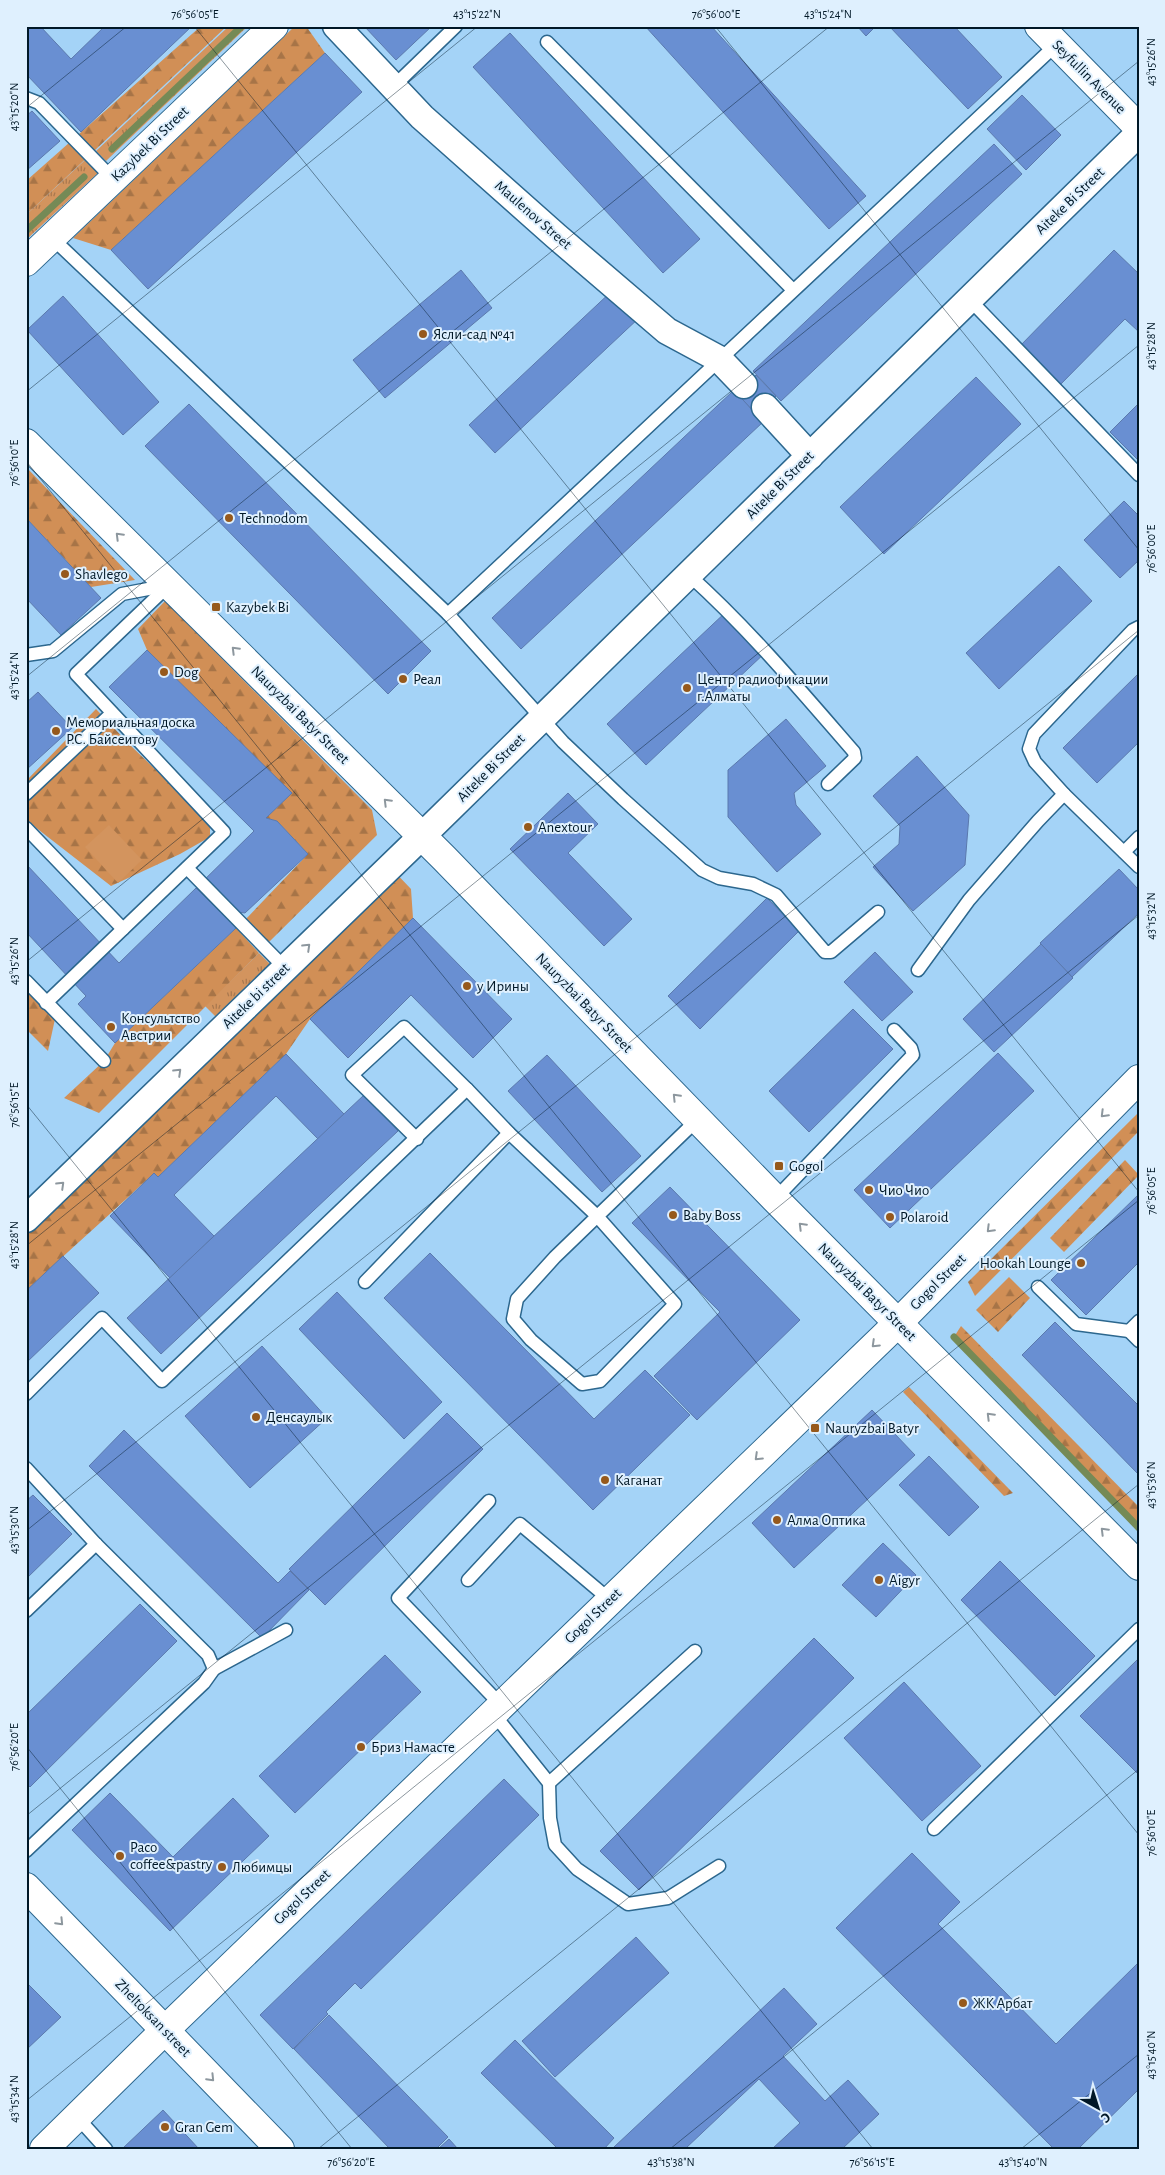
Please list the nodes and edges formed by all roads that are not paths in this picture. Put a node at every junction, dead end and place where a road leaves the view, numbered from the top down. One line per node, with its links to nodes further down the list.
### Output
1 (274, 26): 10 (main road, Kazybek Bi Street)
2 (336, 26): 6 (street, Maulenov Street)
3 (456, 26): 6 (lane)
4 (1048, 35): 8 (main road, Seyfullin Avenue); 13 (lane)
5 (547, 42): 13 (lane)
6 (393, 87): 15 (street, Maulenov Street)
7 (26, 98): 10 (lane)
8 (1139, 128)
9 (1139, 133): 14 (street, Aiteke Bi Street)
10 (113, 179): 11 (main road, Kazybek Bi Street)
11 (52, 238): 12 (main road, Kazybek Bi Street); 23 (lane)
12 (26, 262)
13 (792, 290): 15 (lane)
14 (970, 299): 19 (street, Aiteke Bi Street); 20 (lane)
15 (720, 359): 16 (street, Maulenov Street); 23 (lane)
16 (744, 385)
17 (765, 407): 19 (street)
18 (26, 443): 22 (main road, Nauryzbai Batyr Street, one-way to 18)
19 (810, 456): 21 (street, Aiteke Bi Street)
20 (1139, 475)
21 (688, 575): 27 (street, Aiteke Bi Street); 28 (lane)
22 (169, 585): 25 (lane); 26 (lane); 32 (main road, Nauryzbai Batyr Street, one-way to 22)
23 (448, 614): 27 (lane)
24 (1139, 627): 30 (lane)
25 (27, 654)
26 (112, 713): 29 (lane); 36 (lane)
27 (542, 717): 32 (street, Aiteke Bi Street); 37 (lane)
28 (828, 784)
29 (26, 794)
30 (1064, 794): 34 (lane); 40 (lane)
31 (26, 828): 38 (lane)
32 (422, 836): 39 (street, Aiteke bi street, one-way to 32); 47 (main road, Nauryzbai Batyr Street, one-way to 32)
33 (1139, 837): 34 (lane)
34 (1124, 852): 35 (lane)
35 (1139, 867)
36 (187, 868): 38 (lane); 39 (lane)
37 (878, 912)
38 (123, 930): 42 (lane)
39 (285, 968): 52 (street, Aiteke bi street, one-way to 39)
40 (918, 970)
41 (26, 981): 42 (lane)
42 (46, 1003): 44 (lane)
43 (894, 1030): 50 (lane)
44 (104, 1061)
45 (1139, 1079): 56 (main road, Gogol Street, one-way to 56)
46 (467, 1089): 48 (lane); 49 (lane); 49 (lane)
47 (697, 1120): 50 (main road, Nauryzbai Batyr Street); 51 (lane)
48 (509, 1133): 51 (lane); 53 (lane)
49 (417, 1138): 59 (lane)
50 (774, 1199): 56 (main road, Nauryzbai Batyr Street, one-way to 50)
51 (597, 1216): 51 (lane)
52 (26, 1219)
53 (365, 1282)
54 (1038, 1287): 57 (lane)
55 (1139, 1321): 57 (lane)
56 (898, 1323): 63 (main road, Nauryzbai Batyr Street, one-way to 56); 65 (main road, Gogol Street, one-way to 65)
57 (1129, 1331): 58 (lane)
58 (1139, 1341)
59 (26, 1394)
60 (26, 1468): 62 (lane)
61 (488, 1501): 71 (lane)
62 (96, 1544): 66 (lane); 70 (lane)
63 (1135, 1555)
64 (468, 1580): 65 (lane)
65 (610, 1600): 71 (main road, Gogol Street)
66 (26, 1611)
67 (1139, 1629): 73 (lane)
68 (286, 1630): 70 (lane)
69 (696, 1651): 72 (lane)
70 (214, 1669): 74 (lane)
71 (497, 1709): 72 (lane); 77 (main road, Gogol Street)
72 (549, 1783): 75 (lane)
73 (934, 1829)
74 (26, 1851)
75 (719, 1866)
76 (26, 1887): 77 (main road, Zheltoksan street, one-way to 77)
77 (165, 2030): 78 (main road, Gogol Street); 81 (main road, Zheltoksan street, one-way to 81)
78 (77, 2117): 79 (main road, Gogol Street); 80 (lane)
79 (44, 2149)
80 (106, 2149)
81 (280, 2149)

